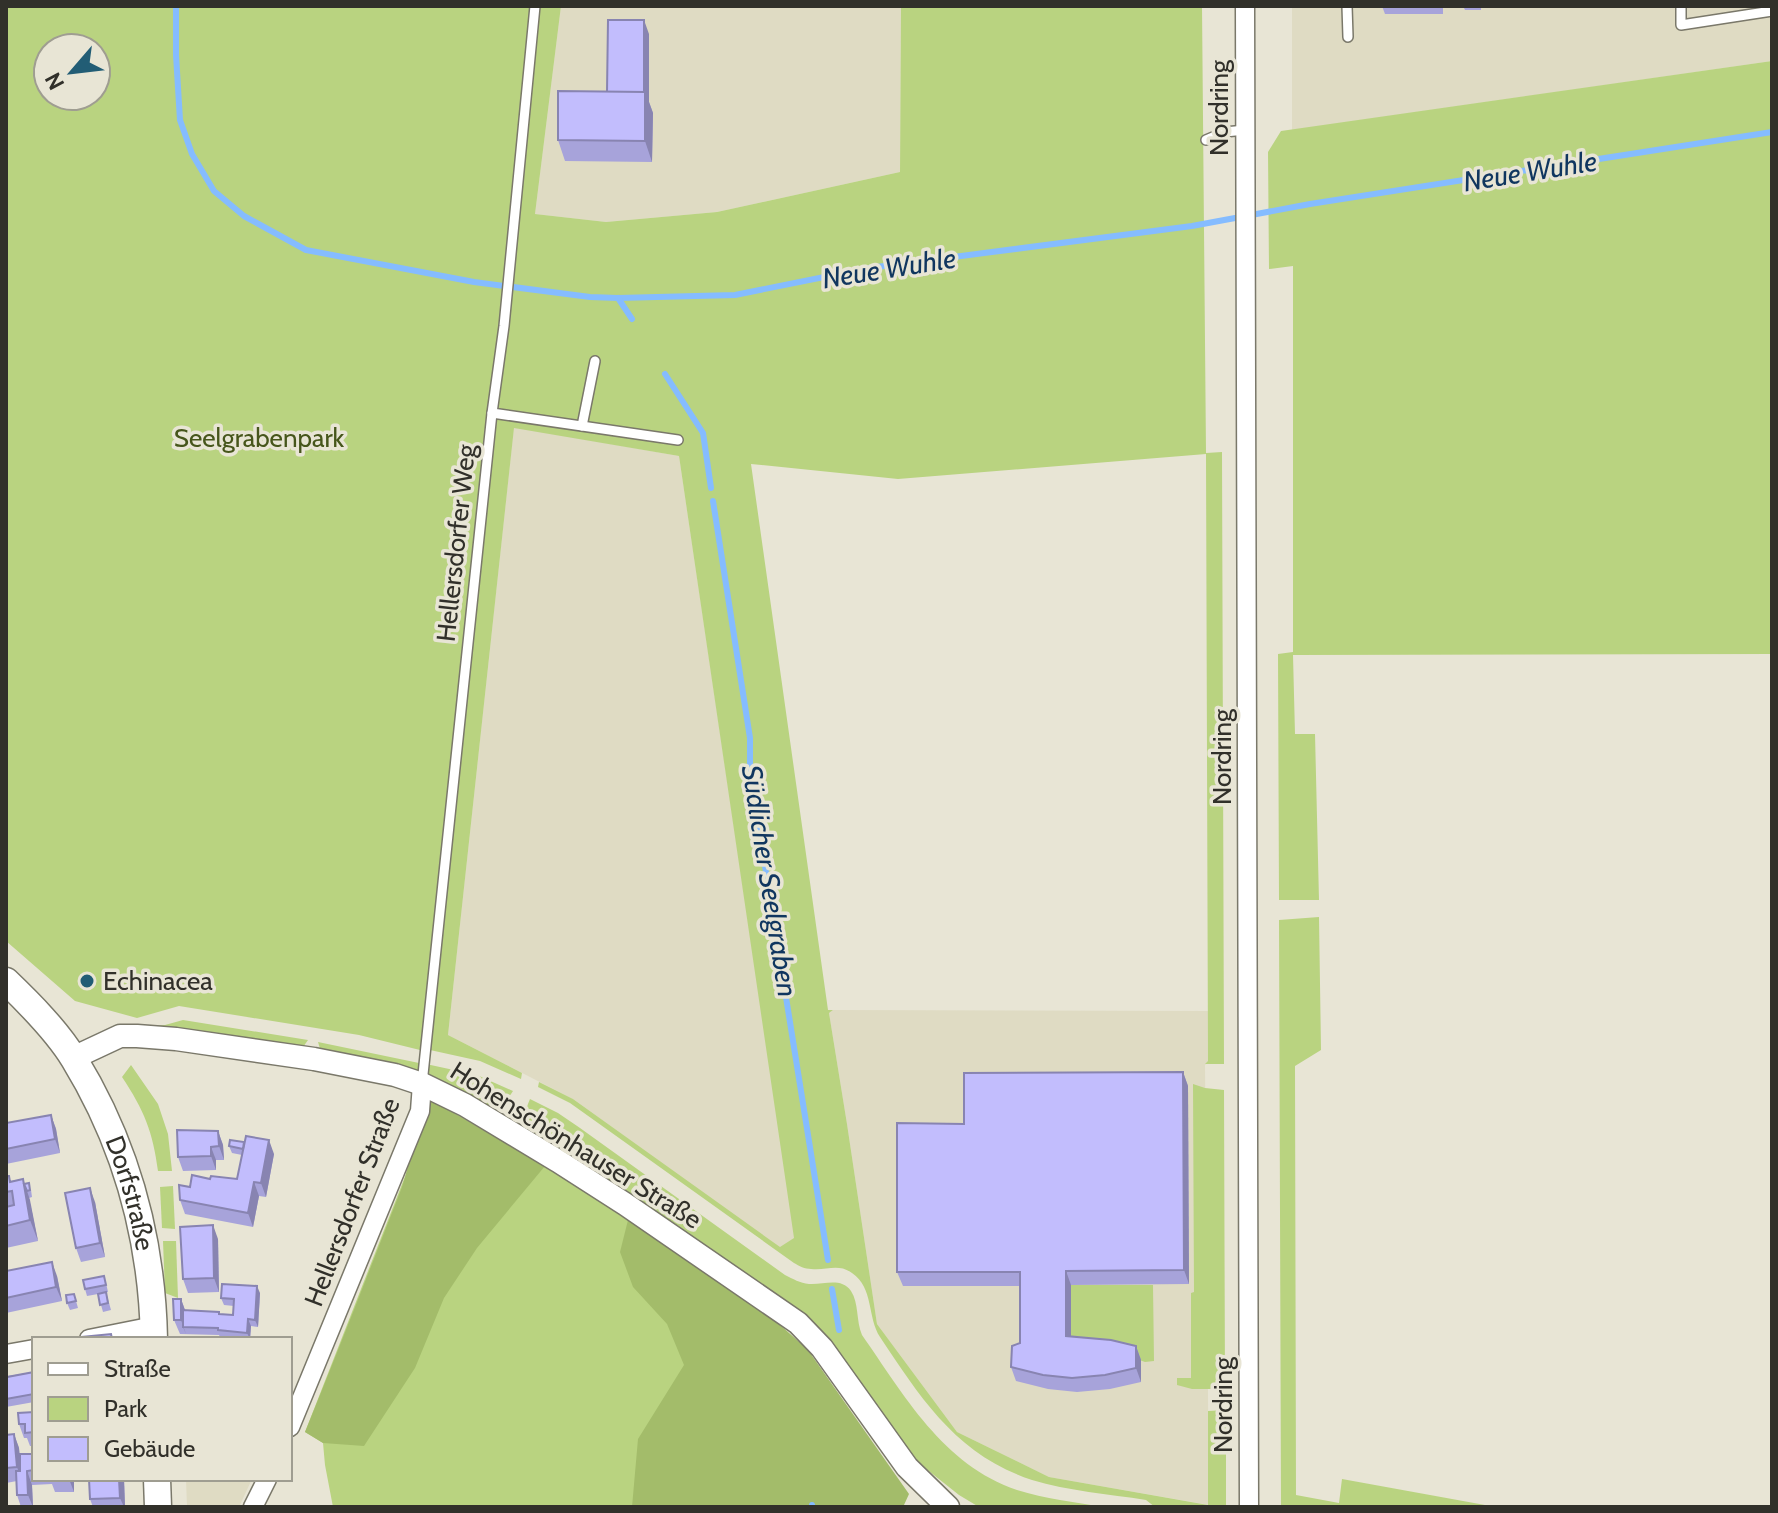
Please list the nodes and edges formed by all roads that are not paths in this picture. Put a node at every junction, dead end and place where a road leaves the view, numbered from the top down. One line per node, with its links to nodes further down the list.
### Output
1 (535, 6): 10 (lane, Hellersdorfer Weg)
2 (1245, 6): 7 (street, Nordring)
3 (1347, 6): 6 (lane)
4 (1681, 6): 5 (lane)
5 (1772, 11)
6 (1348, 37)
7 (1245, 130): 8 (lane); 26 (street, Nordring)
8 (1206, 140)
9 (595, 361): 11 (lane)
10 (492, 413): 11 (lane); 15 (lane, Hellersdorfer Weg)
11 (582, 426): 12 (lane)
12 (678, 440)
13 (6, 981): 14 (main road, Dorfstraße)
14 (73, 1058): 15 (street, Hohenschönhauser Straße); 16 (main road, Dorfstraße)
15 (422, 1084): 20 (street, Hellersdorfer Straße); 25 (street, Hohenschönhauser Straße)
16 (154, 1333): 17 (street)
17 (111, 1337)
18 (32, 1349): 19 (street)
19 (6, 1354)
20 (292, 1422)
21 (157, 1481): 23 (main road)
22 (266, 1481): 24 (street)
23 (158, 1507)
24 (253, 1507)
25 (948, 1507)
26 (1249, 1507)

